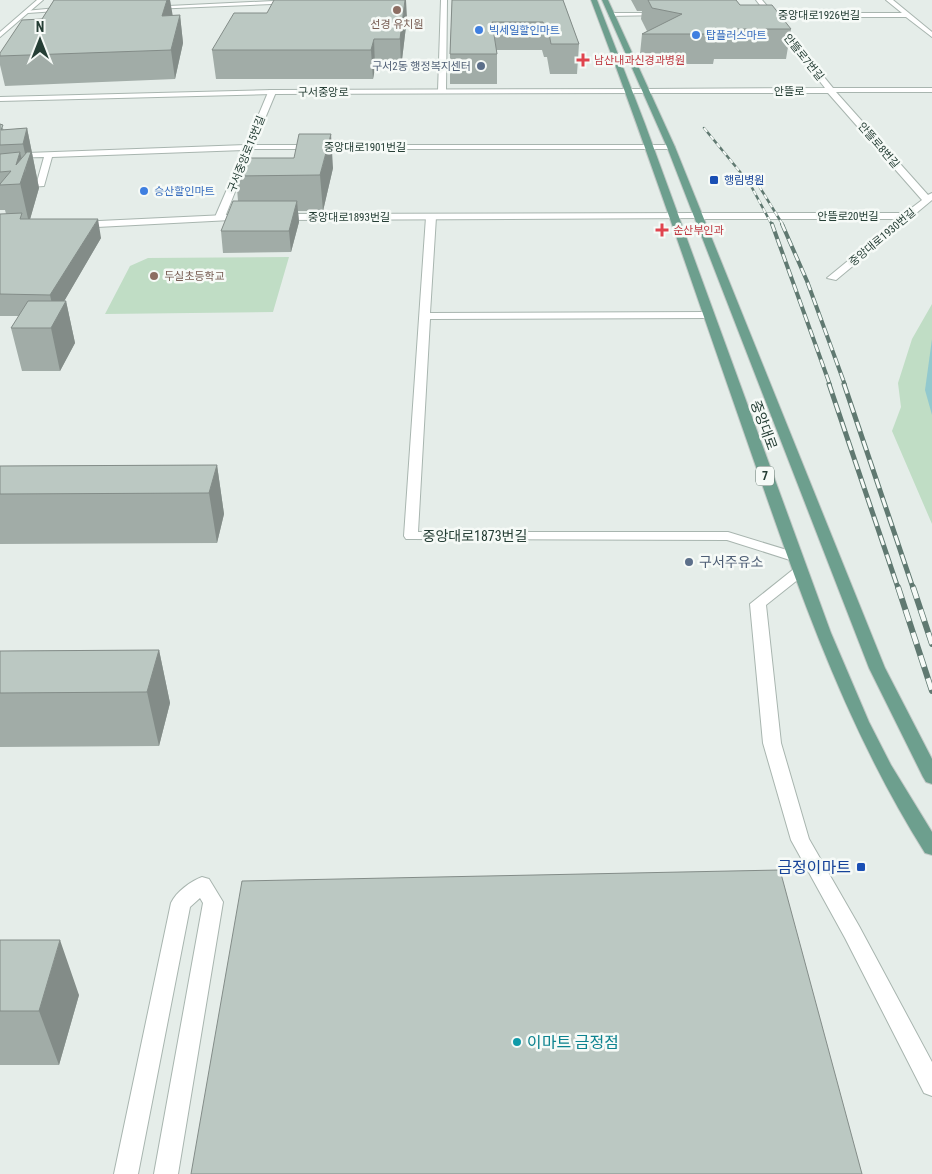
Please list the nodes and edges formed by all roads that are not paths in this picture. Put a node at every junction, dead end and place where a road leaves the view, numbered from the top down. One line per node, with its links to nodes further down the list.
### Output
1 (40, 0): 12 (street)
2 (177, 0): 9 (street)
3 (444, 0): 22 (street)
4 (594, 0): 23 (main road, 중앙대로 / 7)
5 (605, 0): 13 (main road, 중앙대로)
6 (759, 0): 16 (street, 안뜰로7번길)
7 (889, 0): 17 (street)
8 (300, 2): 9 (street)
9 (172, 6): 10 (street)
10 (143, 7)
11 (76, 9): 12 (street)
12 (28, 11): 18 (street)
13 (611, 15): 14 (street); 24 (main road, 중앙대로)
14 (665, 15)
15 (752, 15): 16 (street, 중앙대로1926번길)
16 (771, 15): 17 (street, 중앙대로1926번길); 20 (street, 안뜰로7번길)
17 (907, 15): 19 (street)
18 (1, 34)
19 (932, 36)
20 (831, 90): 21 (street, 안뜰로); 24 (street, 안뜰로); 33 (street, 안뜰로8번길)
21 (932, 90)
22 (442, 91): 23 (street, 구서중앙로); 25 (street, 구서중앙로)
23 (629, 91): 24 (street, 구서중앙로); 27 (main road, 중앙대로 / 7)
24 (646, 91): 29 (main road, 중앙대로)
25 (272, 92): 26 (street, 구서중앙로); 28 (street, 구서중앙로15번길)
26 (0, 99)
27 (650, 146): 28 (street, 중앙대로1901번길); 29 (street, 중앙대로1901번길); 34 (main road, 중앙대로 / 7)
28 (248, 147): 30 (street, 중앙대로1901번길); 37 (street, 구서중앙로15번길)
29 (671, 147): 35 (main road, 중앙대로)
30 (50, 154): 31 (street, 중앙대로1901번길); 32 (street)
31 (0, 156)
32 (0, 186)
33 (930, 198): 36 (street, 중앙대로1930번길)
34 (673, 216): 35 (street, 중앙대로1893번길); 38 (street, 중앙대로1893번길); 41 (main road, 중앙대로 / 7)
35 (699, 216): 36 (street, 안뜰로20번길); 44 (main road, 중앙대로)
36 (906, 216): 40 (street, 중앙대로1930번길)
37 (220, 217): 38 (street, 중앙대로1893번길); 39 (street, 중앙대로1893번길)
38 (431, 217): 42 (street, 중앙대로1873번길)
39 (67, 225)
40 (832, 278)
41 (707, 315): 42 (street); 43 (main road, 중앙대로 / 7)
42 (425, 316): 43 (street, 중앙대로1873번길)
43 (797, 564): 45 (main road, 중앙대로 / 7); 46 (street)
44 (932, 777)
45 (932, 848)
46 (932, 1086)
47 (126, 1174): 48 (street)
48 (166, 1174)

